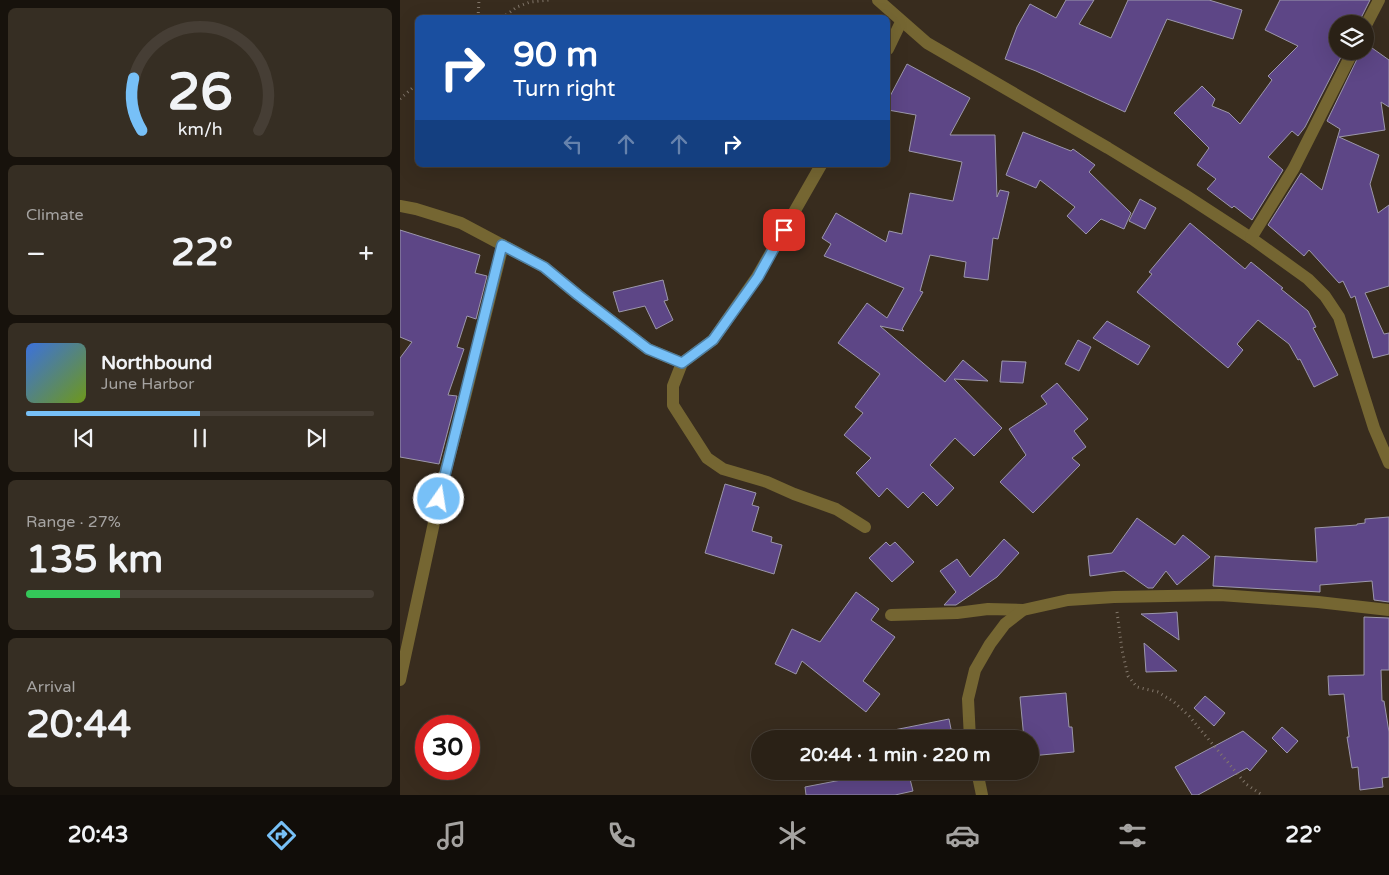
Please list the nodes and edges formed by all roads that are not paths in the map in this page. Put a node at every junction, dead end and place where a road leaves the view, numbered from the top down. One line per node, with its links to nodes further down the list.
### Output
1 (878, 0): 4 (street)
2 (1379, 0): 3 (street)
3 (1371, 15)
4 (901, 22): 5 (street); 9 (street)
5 (890, 45)
6 (1348, 60): 9 (street)
7 (820, 167): 11 (street)
8 (400, 206): 10 (street)
9 (1251, 238): 12 (street)
10 (502, 245): 11 (street); 17 (street)
11 (682, 363): 13 (street)
12 (1389, 462)
13 (865, 527)
14 (1022, 610): 15 (street); 16 (street); 18 (street)
15 (1389, 610)
16 (890, 615)
17 (400, 680)
18 (970, 730)
19 (979, 780): 20 (street)
20 (982, 795)

